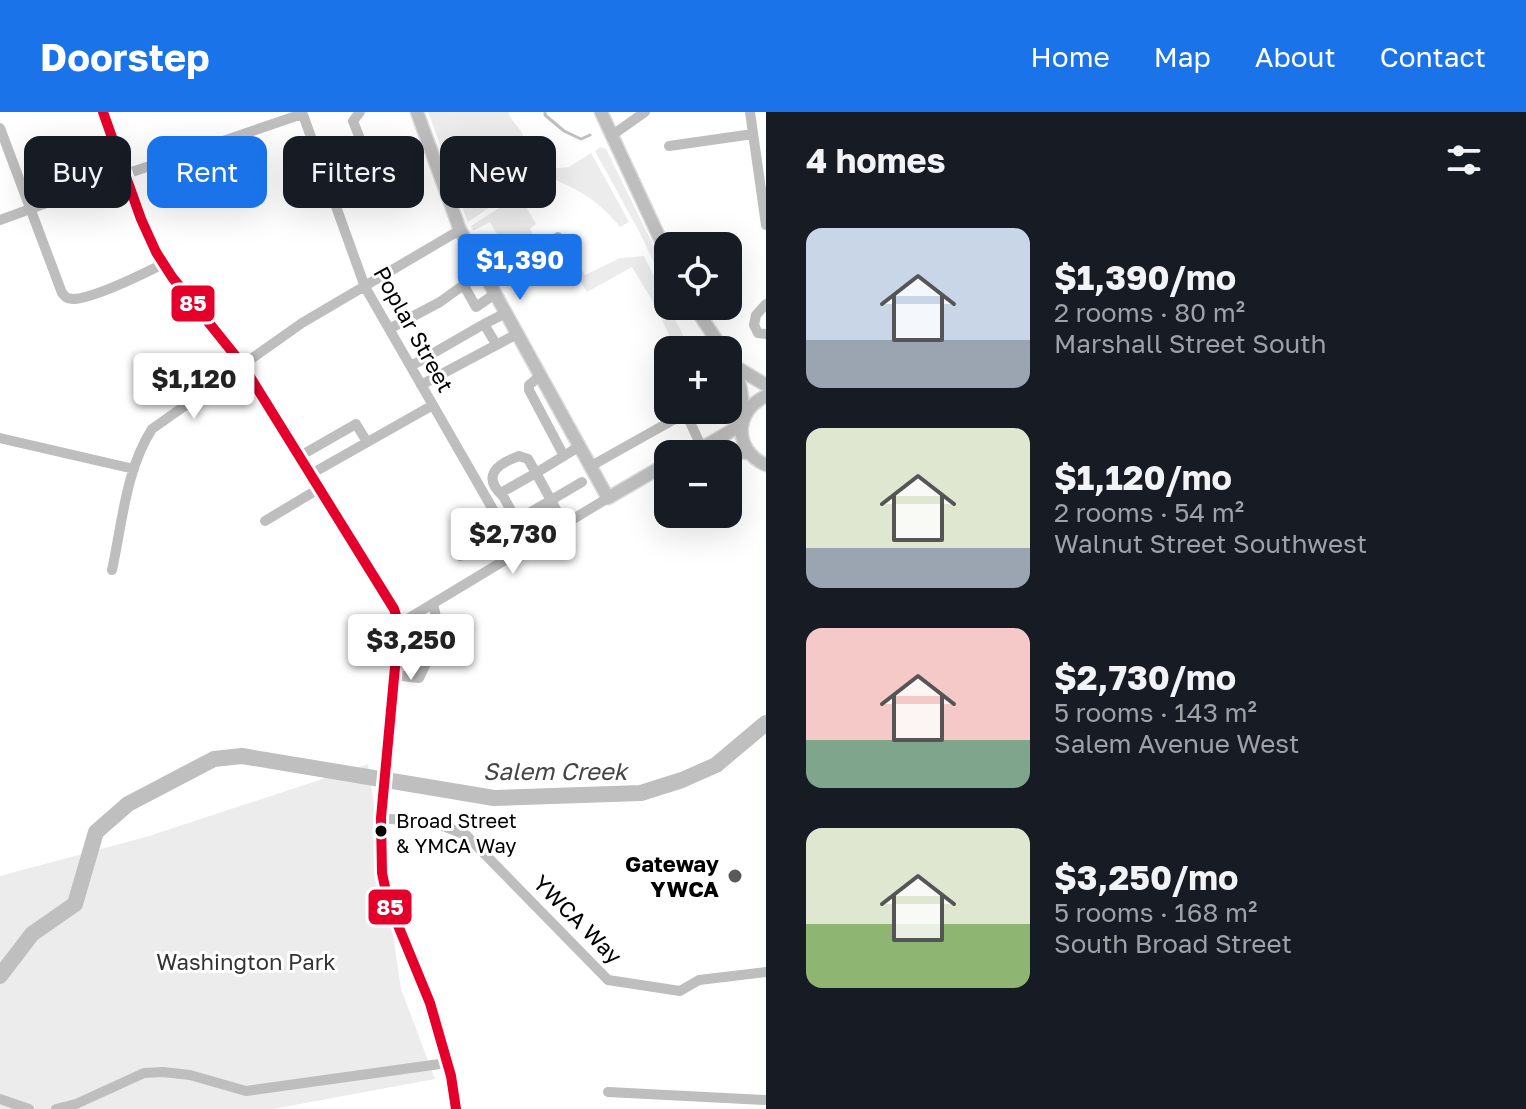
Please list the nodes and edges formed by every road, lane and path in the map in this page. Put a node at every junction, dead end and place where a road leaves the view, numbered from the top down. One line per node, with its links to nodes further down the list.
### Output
1 (103, 112): 10 (street)
2 (360, 112): 11 (street)
3 (417, 112): 21 (main road)
4 (601, 112): 12 (main road)
5 (750, 112): 9 (street)
6 (302, 113): 14 (street); 27 (street, Poplar Street)
7 (641, 113): 12 (street)
8 (0, 128): 17 (street)
9 (753, 134): 13 (street); 18 (street)
10 (112, 136)
11 (359, 136)
12 (611, 136): 22 (main road)
13 (669, 146)
14 (131, 172)
15 (131, 189): 24 (street)
16 (36, 208): 17 (street)
17 (31, 210): 19 (street); 24 (street)
18 (765, 212): 20 (street)
19 (0, 220)
20 (766, 225)
21 (460, 230): 25 (main road); 27 (street)
22 (657, 232)
23 (558, 237): 25 (street)
24 (163, 264): 36 (street)
25 (485, 276): 26 (street); 28 (main road)
26 (463, 284): 28 (street); 32 (street)
27 (365, 287): 32 (street, Poplar Street); 36 (street)
28 (495, 294): 30 (main road)
29 (766, 304): 34 (street)
30 (506, 313): 31 (street); 33 (main road)
31 (484, 324): 35 (street); 37 (street)
32 (389, 329): 37 (street, Poplar Street)
33 (517, 334): 35 (street); 39 (main road)
34 (766, 334)
35 (496, 344): 40 (street)
36 (242, 364): 56 (street); 61 (street)
37 (411, 366): 40 (street, Poplar Street)
38 (742, 369): 41 (main road)
39 (540, 376): 53 (main road); 57 (street)
40 (421, 385): 44 (street, Poplar Street)
41 (766, 385)
42 (766, 396): 45 (main road)
43 (742, 398): 45 (main road)
44 (433, 405): 52 (street); 71 (street, Poplar Street)
45 (742, 421)
46 (738, 424): 50 (main road)
47 (742, 424): 55 (main road)
48 (0, 438): 61 (street)
49 (698, 440): 60 (street)
50 (714, 440)
51 (326, 442): 52 (street); 56 (street); 58 (street)
52 (367, 442): 58 (street)
53 (580, 446): 57 (street); 60 (main road)
54 (742, 452): 55 (main road)
55 (748, 453): 59 (main road)
56 (300, 456): 64 (street)
57 (564, 456): 63 (street)
58 (337, 459): 64 (street)
59 (766, 465)
60 (591, 466): 68 (main road)
61 (134, 469): 75 (street)
62 (654, 471): 68 (main road)
63 (536, 473): 67 (street); 67 (street); 69 (street)
64 (311, 474): 66 (street)
65 (582, 482): 69 (street)
66 (320, 488): 70 (street); 77 (street)
67 (503, 496): 69 (street)
68 (608, 498): 72 (street)
69 (551, 501): 72 (street)
70 (265, 521)
71 (501, 523): 73 (street, Poplar Street); 74 (street)
72 (564, 524): 73 (street)
73 (518, 553): 76 (street)
74 (460, 556)
75 (112, 570)
76 (433, 604): 77 (street); 78 (street)
77 (399, 624): 79 (street)
78 (440, 634): 80 (street); 80 (street)
79 (395, 675): 80 (street); 81 (street)
80 (409, 677)
81 (381, 818): 82 (street, YWCA Way); 83 (street)
82 (766, 972)
83 (447, 1063): 88 (street); 89 (street)
84 (608, 1092): 86 (street)
85 (0, 1099): 87 (street)
86 (766, 1100)
87 (29, 1109)
88 (56, 1109)
89 (456, 1109)

